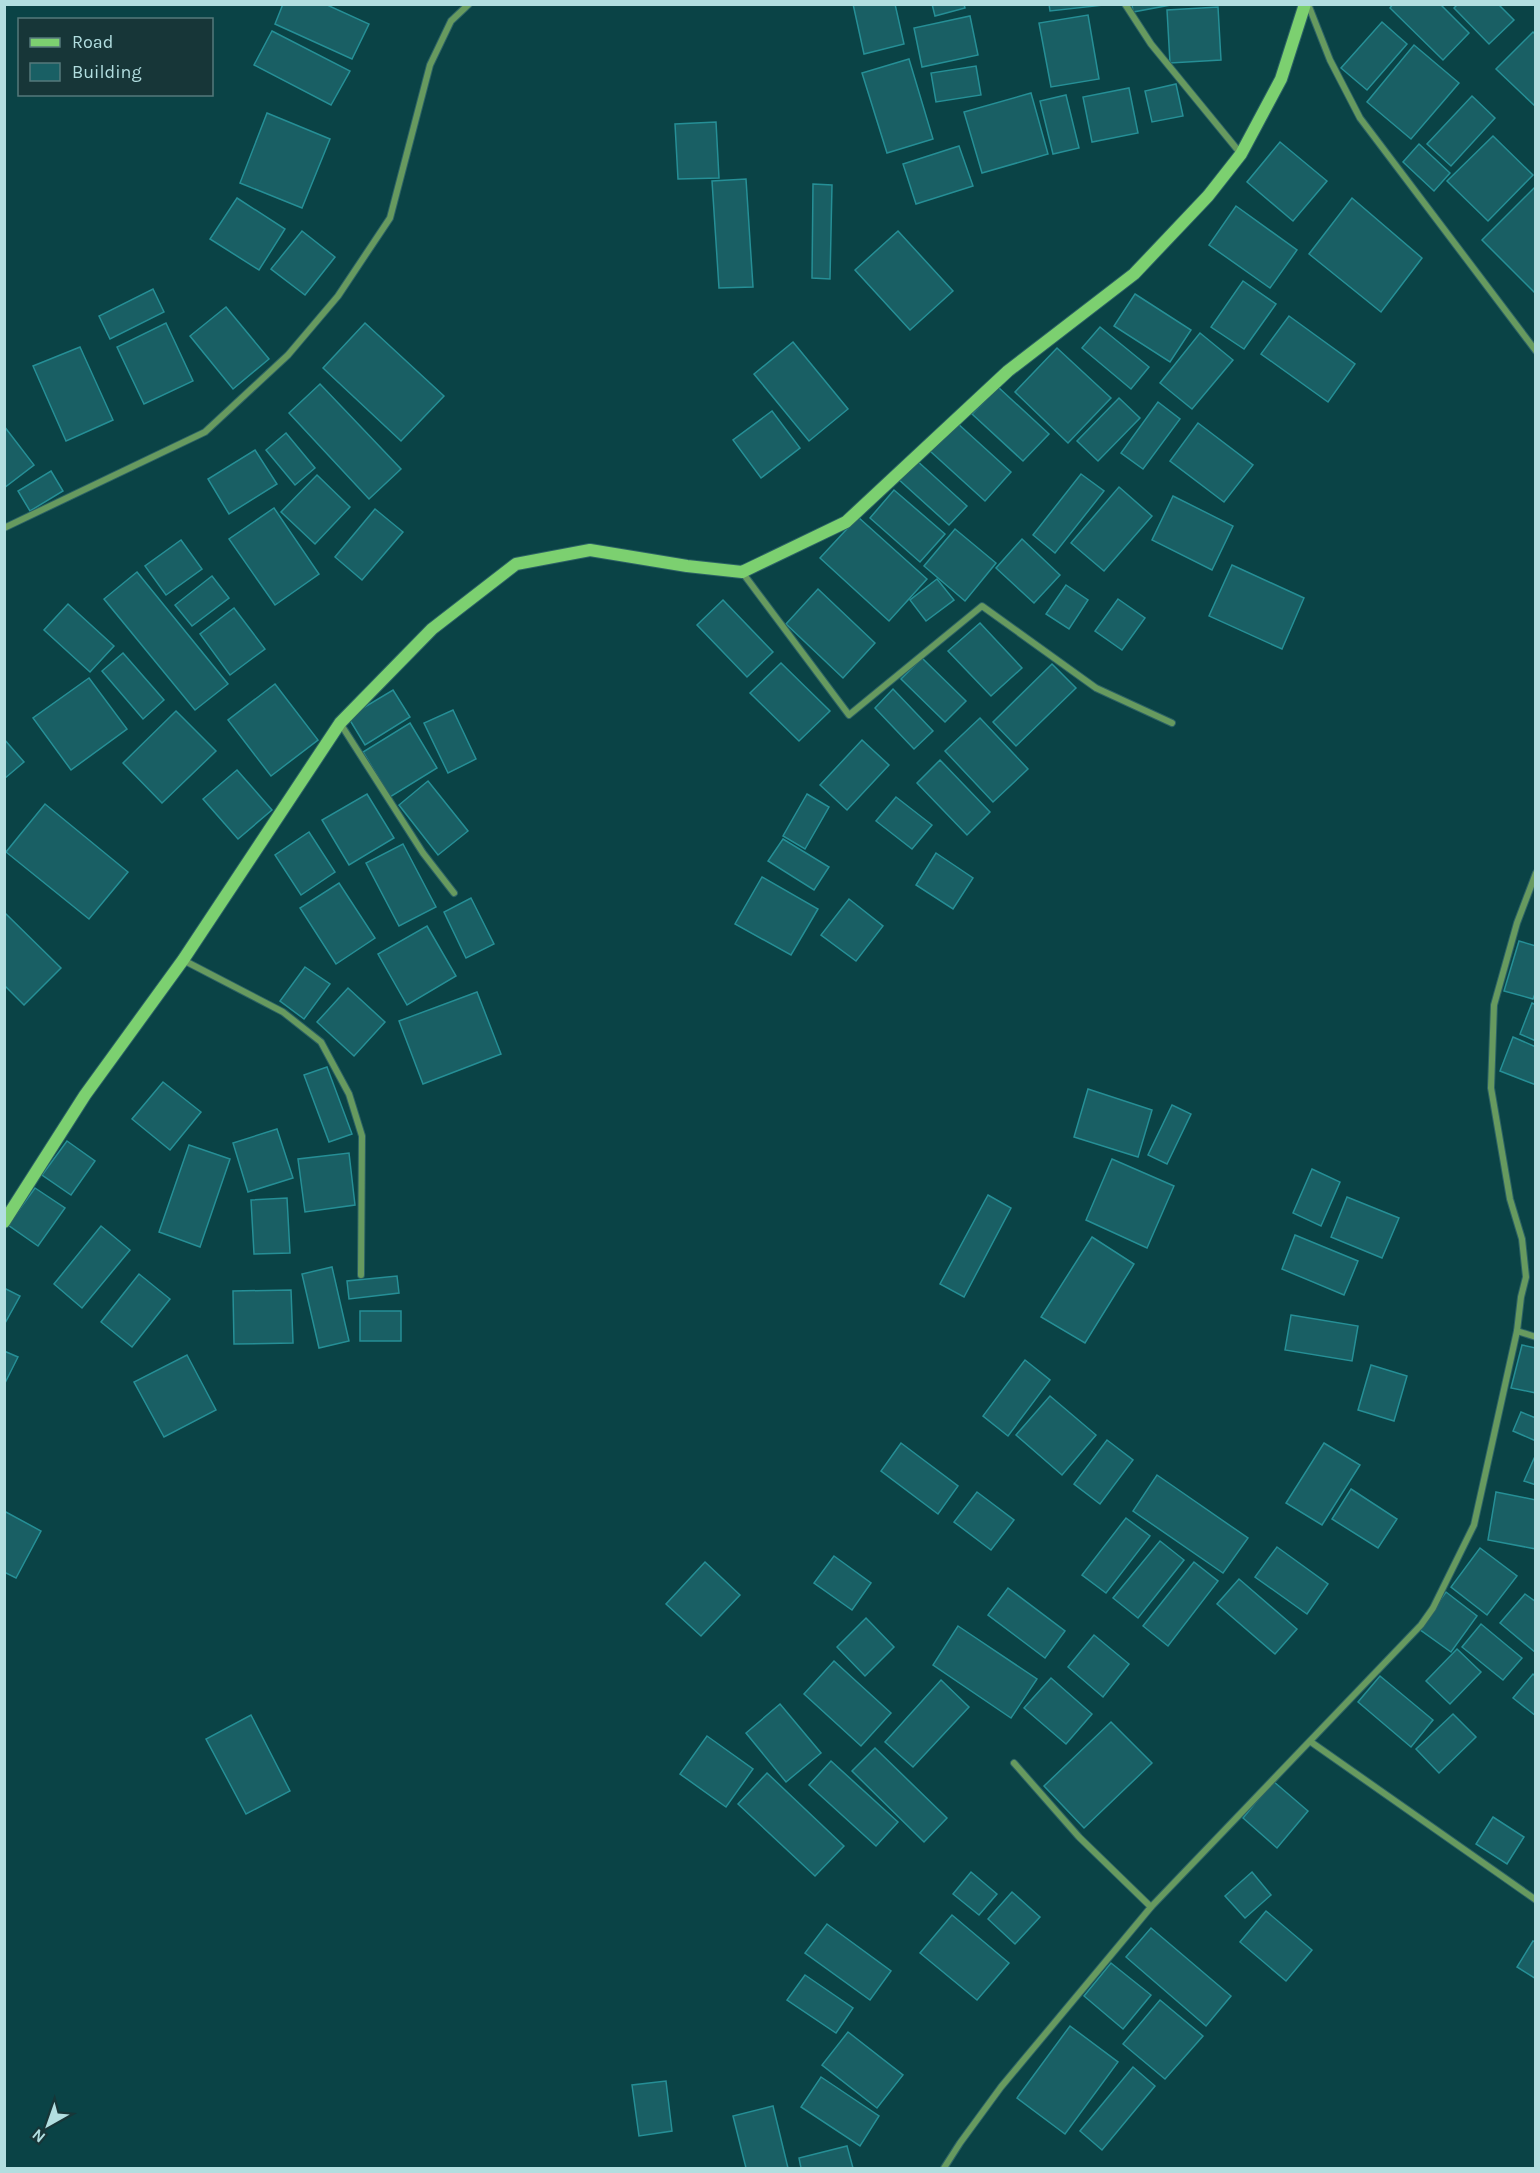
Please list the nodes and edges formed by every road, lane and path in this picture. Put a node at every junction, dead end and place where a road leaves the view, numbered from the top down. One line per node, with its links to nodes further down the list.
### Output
1 (469, 4): 6 (street)
2 (1125, 4): 4 (street)
3 (1306, 4): 4 (street); 5 (street)
4 (1241, 154): 7 (street)
5 (1536, 351)
6 (4, 528)
7 (742, 572): 8 (street); 9 (street)
8 (340, 723): 11 (street); 12 (street)
9 (1172, 723)
10 (1536, 873): 15 (street)
11 (454, 893)
12 (183, 960): 13 (street); 14 (street)
13 (4, 1222)
14 (361, 1275)
15 (1517, 1330): 16 (street); 17 (street)
16 (1536, 1337)
17 (1311, 1742): 19 (street); 20 (street)
18 (1014, 1762): 20 (street)
19 (1536, 1900)
20 (1151, 1907): 21 (street)
21 (944, 2169)

